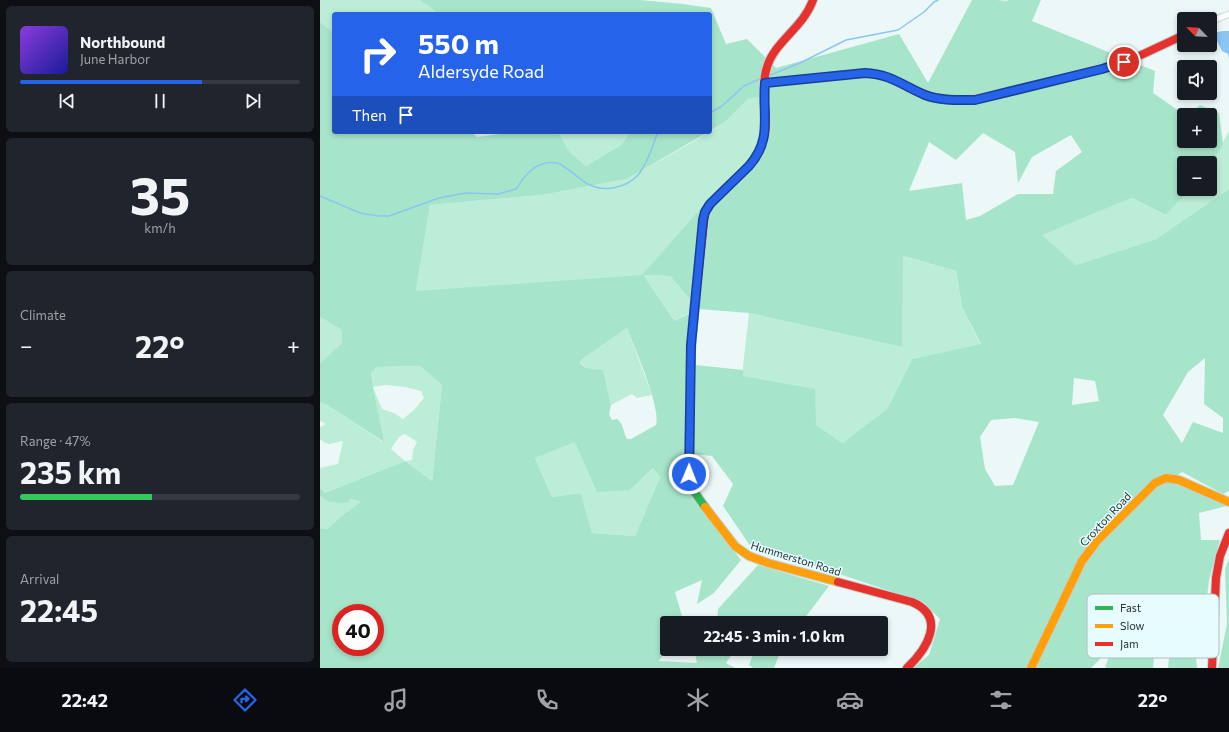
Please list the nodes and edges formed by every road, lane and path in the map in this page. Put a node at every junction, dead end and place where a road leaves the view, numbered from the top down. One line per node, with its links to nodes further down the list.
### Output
1 (813, 0): 5 (street, Hummerston Road)
2 (1229, 14): 3 (street)
3 (1217, 19)
4 (1177, 38): 5 (street)
5 (765, 83): 10 (street, Hummerston Road)
6 (1229, 502): 11 (street, Croxton Road)
7 (1229, 533): 8 (street)
8 (1215, 594)
9 (1212, 658): 12 (street)
10 (907, 668)
11 (1030, 668)
12 (1212, 668)

